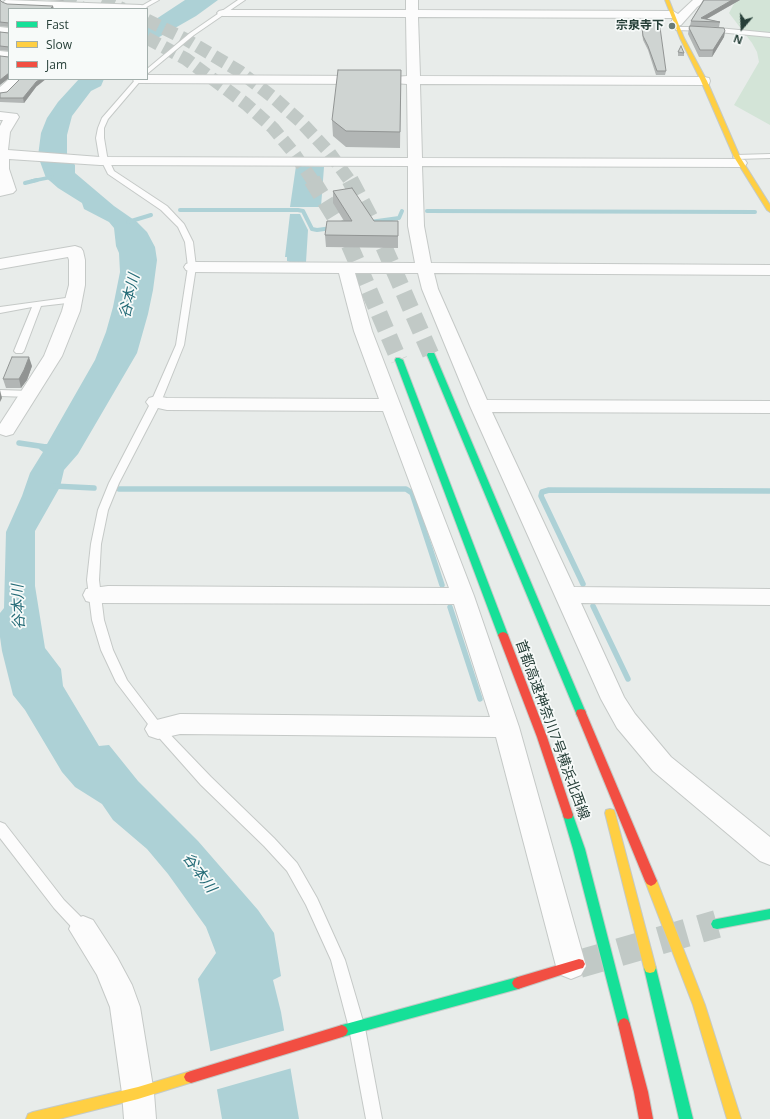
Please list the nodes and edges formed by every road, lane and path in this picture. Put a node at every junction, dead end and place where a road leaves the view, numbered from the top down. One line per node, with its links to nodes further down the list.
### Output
1 (156, 0): 7 (lane)
2 (242, 0): 8 (lane)
3 (667, 0): 9 (main road)
4 (701, 0): 9 (street)
5 (5, 4): 7 (street)
6 (412, 7): 8 (street); 9 (street); 15 (street)
7 (141, 8)
8 (223, 13): 11 (lane)
9 (676, 22): 10 (lane); 16 (main road)
10 (770, 35)
11 (148, 71)
12 (148, 79): 15 (street)
13 (16, 80): 17 (street)
14 (138, 80): 22 (lane)
15 (413, 80): 16 (street); 23 (street)
16 (704, 81): 21 (main road)
17 (0, 92)
18 (0, 116): 19 (street)
19 (3, 154): 22 (street); 24 (street)
20 (770, 156): 21 (lane)
21 (738, 160): 23 (street); 25 (main road)
22 (102, 161): 23 (street); 27 (lane)
23 (414, 162): 29 (street)
24 (0, 190)
25 (770, 210)
26 (0, 264): 31 (street)
27 (192, 267): 28 (street); 39 (lane)
28 (346, 268): 29 (street); 40 (street)
29 (424, 268): 30 (street); 41 (street)
30 (770, 270)
31 (73, 300): 32 (lane); 38 (street)
32 (38, 304): 33 (lane); 34 (lane)
33 (0, 310)
34 (19, 351)
35 (431, 356): 50 (main road, 首都高速神奈川7号横浜北西線)
36 (399, 360): 63 (main road, 首都高速神奈川7号横浜北西線)
37 (0, 393): 38 (lane)
38 (30, 394): 43 (street)
39 (156, 402): 40 (street); 44 (lane)
40 (392, 405): 46 (street)
41 (480, 406): 42 (street); 45 (street)
42 (770, 407)
43 (6, 430)
44 (94, 595): 46 (street); 49 (lane)
45 (566, 595): 47 (street); 54 (street)
46 (462, 596): 48 (street)
47 (770, 597)
48 (506, 727): 49 (street); 58 (street)
49 (158, 729): 59 (lane)
50 (586, 729): 51 (main road); 65 (main road)
51 (603, 789)
52 (607, 804): 64 (main road)
53 (0, 828): 57 (lane)
54 (770, 853)
55 (770, 914): 56 (main road)
56 (717, 924)
57 (82, 929): 60 (street)
58 (575, 965): 59 (main road)
59 (350, 1030): 60 (main road); 62 (lane)
60 (144, 1100): 61 (main road)
61 (33, 1119)
62 (374, 1119)
63 (646, 1119)
64 (686, 1119)
65 (734, 1119)

